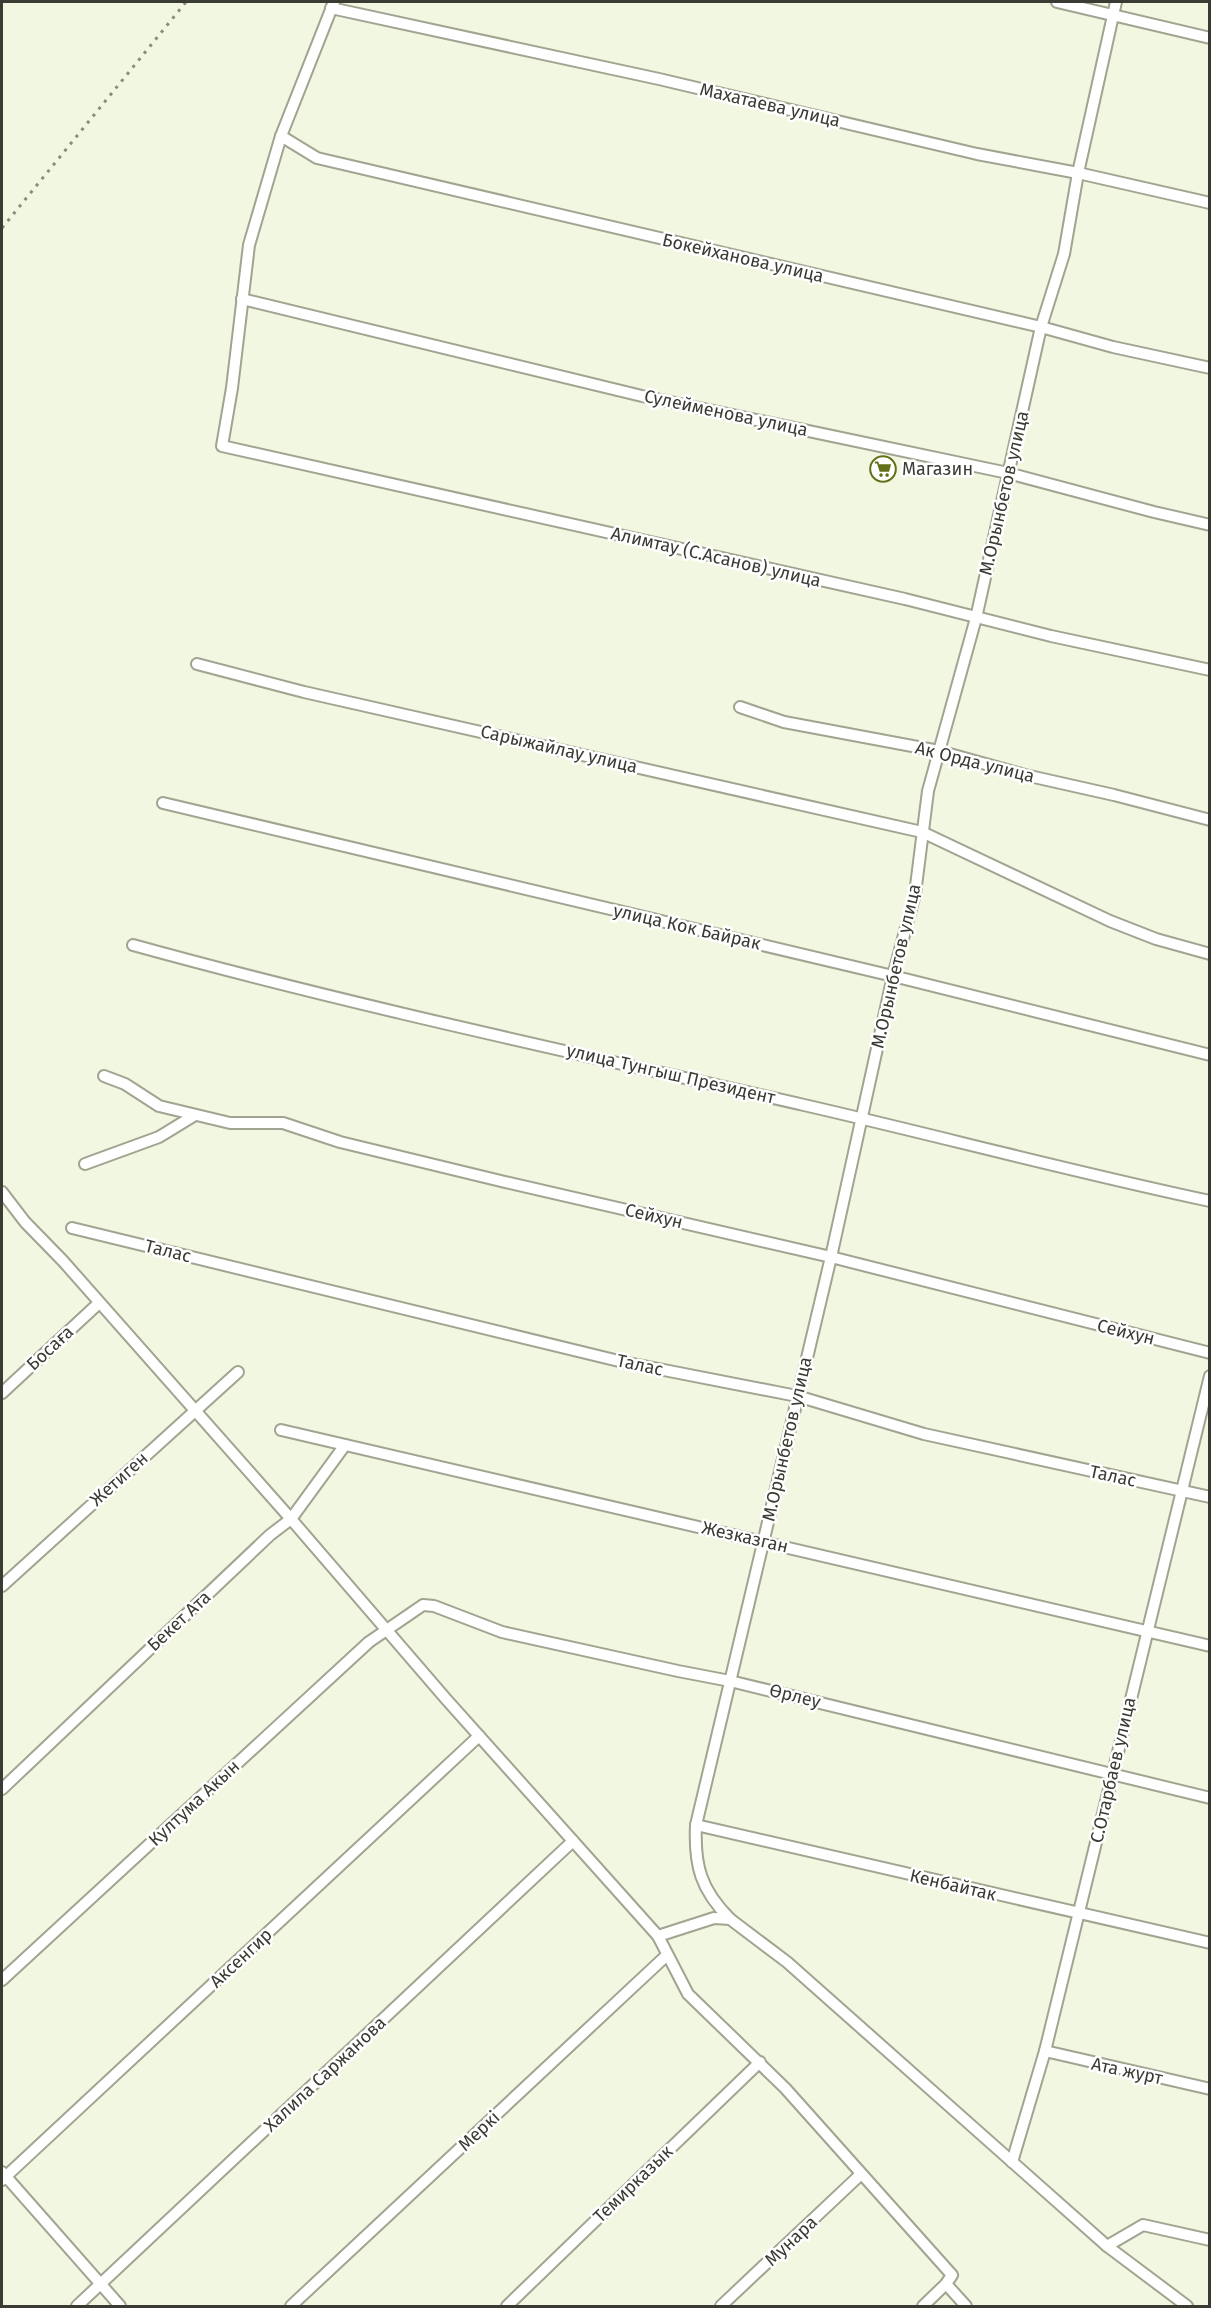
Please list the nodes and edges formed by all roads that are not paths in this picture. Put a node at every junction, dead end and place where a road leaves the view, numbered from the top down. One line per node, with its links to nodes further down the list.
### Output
1 (1057, 2): 4 (street)
2 (1116, 2): 4 (street, М.Орынбетов улица)
3 (332, 4): 6 (street); 7 (street, Махатаева улица)
4 (1113, 14): 5 (street); 7 (street, М.Орынбетов улица)
5 (1209, 39)
6 (281, 135): 9 (street); 10 (street, Бокейханова улица)
7 (1078, 173): 8 (street, Махатаева улица); 10 (street, М.Орынбетов улица)
8 (1209, 203)
9 (242, 299): 12 (street, Сулейменова улица); 14 (street, Алимтау (С.Асанов) улица)
10 (1041, 327): 11 (street, Бокейханова улица); 12 (street, М.Орынбетов улица)
11 (1209, 368)
12 (1008, 473): 13 (street, Сулейменова улица); 14 (street, М.Орынбетов улица)
13 (1209, 525)
14 (976, 618): 16 (street, Алимтау (С.Асанов) улица); 18 (street, М.Орынбетов улица)
15 (198, 664): 21 (street, Сарыжайлау улица)
16 (1209, 670)
17 (740, 706): 18 (street, Ак Орда улица)
18 (939, 751): 20 (street, Ак Орда улица); 21 (street, М.Орынбетов улица)
19 (163, 802): 24 (street, улица Кок Байрак)
20 (1209, 820)
21 (921, 832): 23 (street, Сарыжайлау улица); 24 (street, М.Орынбетов улица)
22 (133, 945): 28 (street, улица Тунгыш Президент)
23 (1209, 954)
24 (893, 976): 25 (street, улица Кок Байрак); 28 (street, М.Орынбетов улица)
25 (1209, 1055)
26 (104, 1076): 27 (street, Сейхун)
27 (195, 1115): 29 (street); 33 (street, Сейхун)
28 (862, 1118): 31 (street, улица Тунгыш Президент); 33 (street, М.Орынбетов улица)
29 (85, 1164)
30 (3, 1196): 34 (street)
31 (1209, 1201)
32 (72, 1228): 39 (street, Талас)
33 (831, 1257): 35 (street, Сейхун); 39 (street, М.Орынбетов улица)
34 (99, 1303): 38 (street, Босаға); 40 (street)
35 (1209, 1353)
36 (238, 1372): 40 (street, Жетиген)
37 (1209, 1376): 43 (street, С.Отарбаев улица)
38 (2, 1393)
39 (797, 1396): 43 (street, Талас); 46 (street, М.Орынбетов улица)
40 (195, 1411): 45 (street); 47 (street, Жетиген)
41 (280, 1430): 42 (street, Жезказган)
42 (345, 1445): 45 (street, Бекет Ата); 46 (street, Жезказган)
43 (1181, 1490): 44 (street, Талас); 49 (street, С.Отарбаев улица)
44 (1209, 1497)
45 (291, 1519): 48 (street); 54 (street, Бекет Ата)
46 (763, 1541): 49 (street, Жезказган); 51 (street, М.Орынбетов улица)
47 (2, 1586)
48 (388, 1630): 51 (street, Өрлеу); 52 (street); 63 (street, Култума Акын)
49 (1147, 1630): 50 (street, Жезказган); 53 (street, С.Отарбаев улица)
50 (1209, 1646)
51 (730, 1681): 53 (street, Өрлеу); 56 (street, М.Орынбетов улица)
52 (479, 1736): 57 (street); 69 (street, Аксенгир)
53 (1112, 1773): 55 (street, Өрлеу); 58 (street, С.Отарбаев улица)
54 (2, 1789)
55 (1209, 1798)
56 (696, 1825): 58 (street, Кенбайтак); 59 (street, М.Орынбетов улица)
57 (573, 1841): 60 (street); 73 (street, Халила Саржанова)
58 (1079, 1913): 61 (street, Кенбайтак); 64 (street, С.Отарбаев улица)
59 (730, 1919): 60 (street); 67 (street, М.Орынбетов улица)
60 (658, 1936): 62 (street)
61 (1209, 1943)
62 (667, 1955): 65 (street); 76 (street, Меркі)
63 (2, 1980)
64 (1045, 2051): 66 (street, Ата журт); 67 (street, С.Отарбаев улица)
65 (760, 2062): 68 (street); 77 (street, Темирказык)
66 (1209, 2089)
67 (1012, 2162): 71 (street, М.Орынбетов улица)
68 (860, 2175): 72 (street); 78 (street, Мунара)
69 (3, 2176): 73 (street)
70 (1209, 2240): 71 (street)
71 (1107, 2246): 81 (street, М.Орынбетов улица)
72 (946, 2284): 79 (street); 80 (street)
73 (101, 2285): 74 (street, Халила Саржанова); 75 (street)
74 (77, 2307)
75 (120, 2307)
76 (291, 2307)
77 (507, 2307)
78 (721, 2307)
79 (922, 2307)
80 (966, 2307)
81 (1187, 2307)

